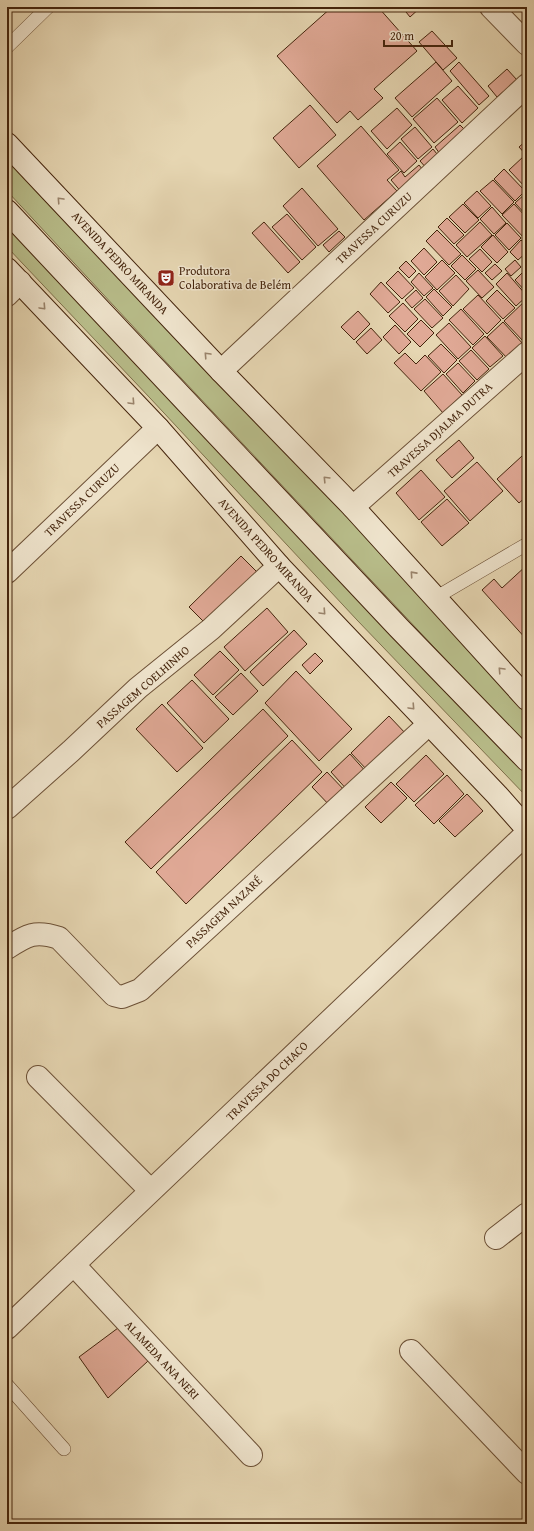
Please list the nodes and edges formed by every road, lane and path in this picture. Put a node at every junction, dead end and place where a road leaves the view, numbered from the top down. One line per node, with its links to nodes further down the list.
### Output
1 (48, 7): 4 (lane)
2 (491, 7): 3 (street)
3 (527, 44)
4 (7, 47)
5 (527, 85): 10 (street, TRAVESSA CURUZU)
6 (7, 144): 10 (street, AVENIDA PEDRO MIRANDA, one-way to 6)
7 (7, 211): 19 (street)
8 (11, 282): 11 (street, AVENIDA PEDRO MIRANDA, one-way to 11)
9 (527, 353): 12 (street, TRAVESSA DJALMA DUTRA)
10 (222, 371): 12 (street, AVENIDA PEDRO MIRANDA, one-way to 10)
11 (158, 428): 14 (street, AVENIDA PEDRO MIRANDA); 15 (street, TRAVESSA CURUZU)
12 (353, 507): 16 (street, AVENIDA PEDRO MIRANDA, one-way to 12)
13 (527, 544): 16 (lane)
14 (279, 566): 18 (street, AVENIDA PEDRO MIRANDA, one-way to 18); 20 (street, PASSAGEM COELHINHO)
15 (7, 572)
16 (435, 598): 17 (street, AVENIDA PEDRO MIRANDA, one-way to 16)
17 (527, 699)
18 (429, 724): 21 (street, AVENIDA PEDRO MIRANDA); 23 (street, PASSAGEM NAZARÉ)
19 (527, 760)
20 (7, 808)
21 (527, 829)
22 (527, 833): 25 (street, TRAVESSA DO CHACO)
23 (7, 948)
24 (38, 1077): 25 (street)
25 (151, 1191): 28 (street, TRAVESSA DO CHACO)
26 (527, 1214): 27 (street)
27 (496, 1238)
28 (74, 1266): 29 (street, TRAVESSA DO CHACO); 33 (street, ALAMEDA ANA NERI)
29 (7, 1328)
30 (411, 1351): 34 (street)
31 (7, 1385): 32 (lane)
32 (64, 1449)
33 (251, 1455)
34 (527, 1473)

